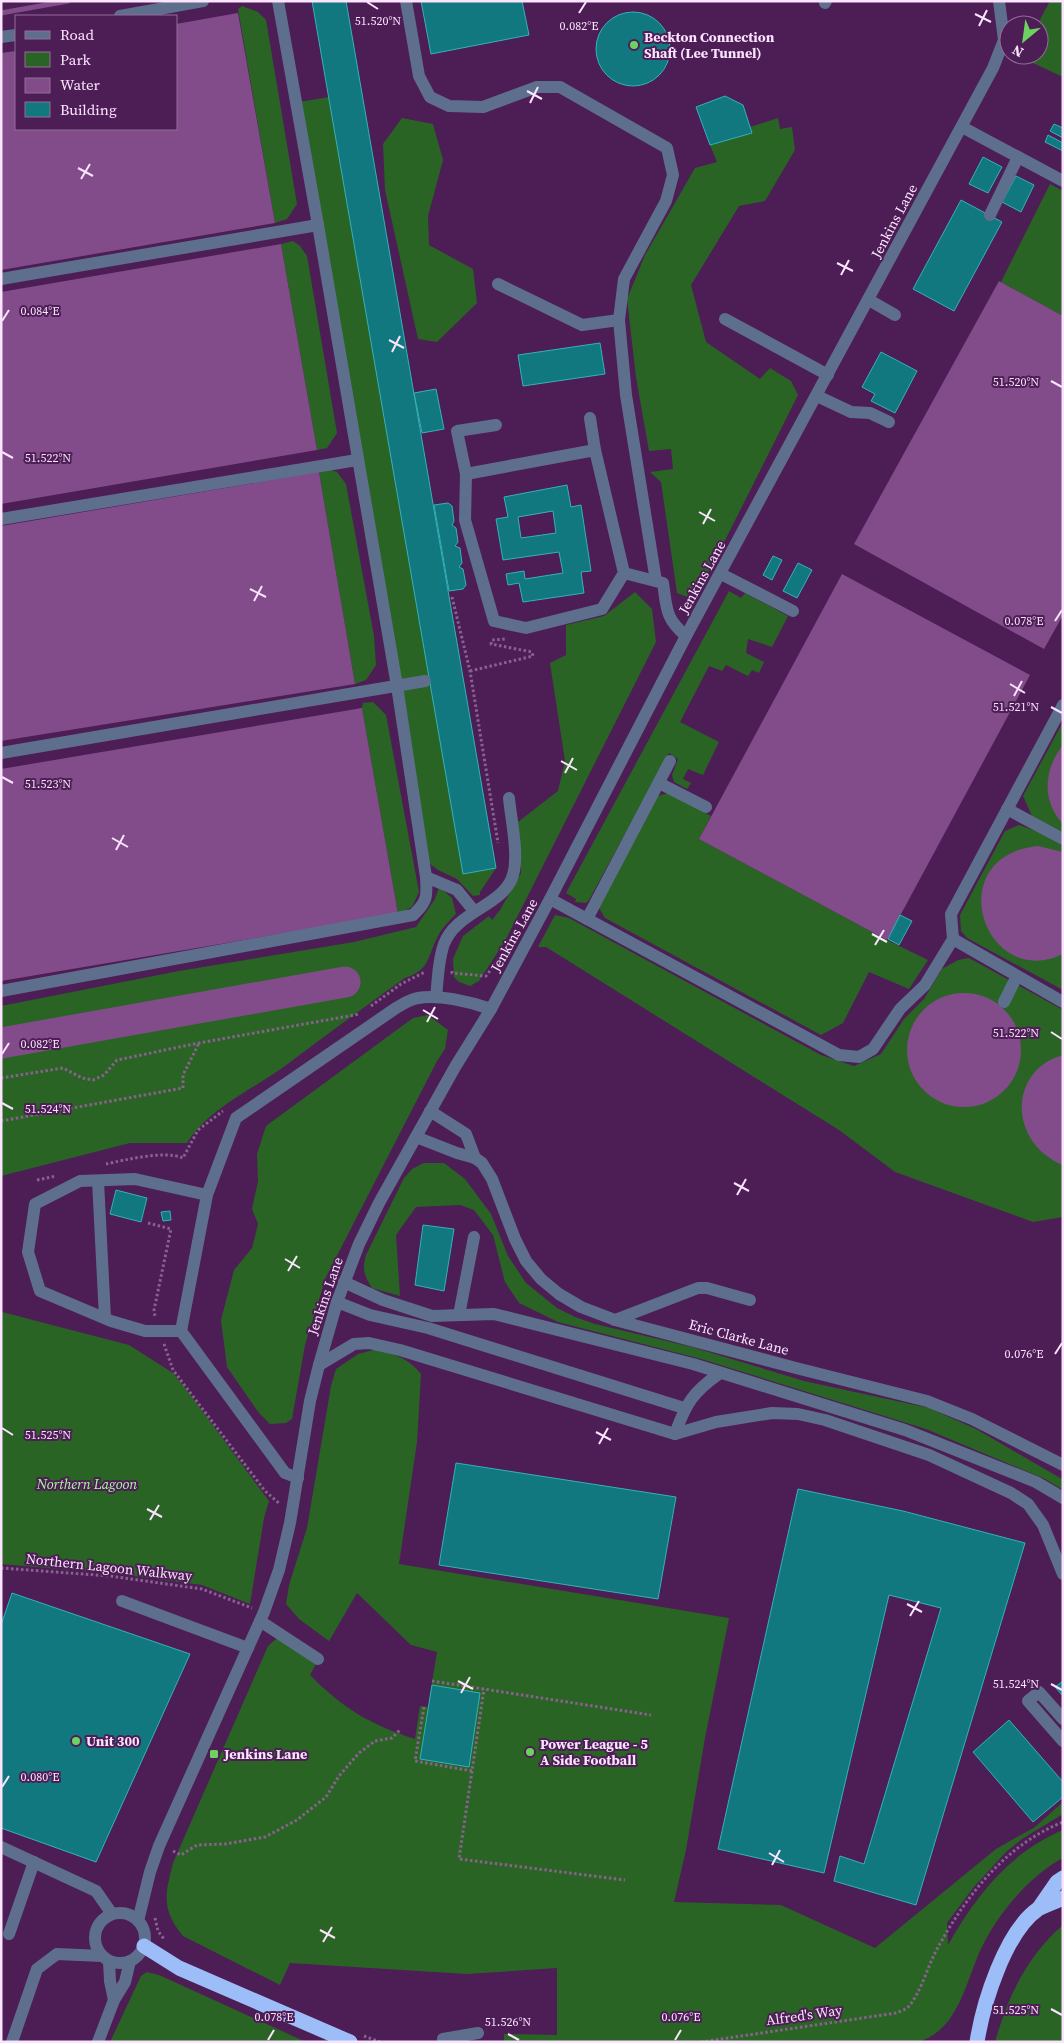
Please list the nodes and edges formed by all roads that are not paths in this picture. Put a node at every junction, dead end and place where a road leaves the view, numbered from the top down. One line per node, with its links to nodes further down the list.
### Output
1 (203, 1): 5 (street)
2 (278, 1): 12 (street)
3 (406, 1): 18 (street)
4 (999, 1): 8 (street, Jenkins Lane)
5 (126, 15)
6 (15, 35): 7 (street)
7 (1, 38)
8 (962, 127): 9 (street); 15 (street, Jenkins Lane)
9 (1018, 157): 10 (street); 11 (street)
10 (1063, 181)
11 (990, 215)
12 (318, 225): 13 (street); 25 (street)
13 (1, 279)
14 (498, 284): 18 (street)
15 (869, 300): 16 (street); 19 (street, Jenkins Lane)
16 (895, 315)
17 (725, 319): 19 (street)
18 (619, 320): 30 (street)
19 (828, 375): 20 (street, Jenkins Lane)
20 (817, 396): 22 (street); 29 (street, Jenkins Lane)
21 (590, 418): 24 (street)
22 (889, 422)
23 (496, 425): 26 (street)
24 (595, 450): 26 (street); 28 (street)
25 (357, 460): 27 (street); 34 (street)
26 (466, 474): 28 (street)
27 (1, 519)
28 (624, 573): 30 (street)
29 (721, 574): 31 (street); 32 (street, Jenkins Lane)
30 (656, 581): 32 (street)
31 (793, 612)
32 (686, 636): 44 (street, Jenkins Lane)
33 (425, 681): 34 (street)
34 (397, 686): 36 (street); 43 (street)
35 (1063, 705): 41 (street)
36 (1, 753)
37 (670, 761): 38 (street)
38 (659, 783): 40 (street); 46 (street)
39 (509, 798): 45 (street)
40 (706, 807)
41 (1006, 809): 42 (street); 47 (street)
42 (1063, 839)
43 (426, 877): 45 (street); 49 (street)
44 (550, 899): 46 (street); 53 (street, Jenkins Lane)
45 (474, 911): 50 (street)
46 (587, 919): 47 (street)
47 (953, 940): 48 (street)
48 (1017, 976): 51 (street); 52 (street)
49 (1, 991)
50 (436, 997): 53 (street); 58 (street)
51 (1004, 1002)
52 (1063, 1002)
53 (491, 1009): 54 (street, Jenkins Lane)
54 (430, 1112): 55 (street, Jenkins Lane); 56 (street, Eric Clarke Lane)
55 (416, 1137): 56 (street); 60 (street, Jenkins Lane)
56 (476, 1158): 65 (street, Eric Clarke Lane)
57 (98, 1181): 58 (street); 64 (street); 64 (street)
58 (207, 1194): 66 (street)
59 (474, 1237): 63 (street)
60 (344, 1282): 62 (street, Jenkins Lane); 63 (street)
61 (750, 1300): 65 (street)
62 (337, 1302): 67 (street, Jenkins Lane); 69 (street)
63 (459, 1315): 68 (street)
64 (105, 1318): 66 (street)
65 (615, 1320): 71 (street, Eric Clarke Lane)
66 (181, 1331): 72 (street)
67 (319, 1365): 70 (street); 72 (street, Jenkins Lane)
68 (720, 1373): 69 (street); 73 (street)
69 (684, 1408): 70 (street)
70 (676, 1434): 75 (street)
71 (1063, 1465)
72 (298, 1478): 77 (street, Jenkins Lane)
73 (1058, 1496): 74 (street)
74 (1063, 1505)
75 (1063, 1574)
76 (122, 1601): 78 (street)
77 (260, 1621): 78 (street, Jenkins Lane); 79 (street)
78 (248, 1648): 88 (street, Jenkins Lane)
79 (318, 1659)
80 (1063, 1719): 81 (street)
81 (1063, 1741)
82 (1, 1847): 83 (street)
83 (34, 1862): 87 (street); 89 (street)
84 (1063, 1878): 86 (highway)
85 (1063, 1898): 86 (highway)
86 (1038, 1910): 94 (highway)
87 (112, 1914): 88 (street); 91 (street)
88 (138, 1921): 90 (street, Jenkins Lane)
89 (10, 1934)
90 (144, 1946): 92 (street); 98 (highway)
91 (106, 1958): 92 (street); 93 (street); 96 (street)
92 (130, 1961): 93 (street)
93 (114, 2000): 97 (street)
94 (980, 2024): 100 (highway); 101 (highway)
95 (478, 2034): 99 (street)
96 (12, 2042)
97 (98, 2042)
98 (350, 2042)
99 (443, 2042)
100 (966, 2042)
101 (977, 2042)

